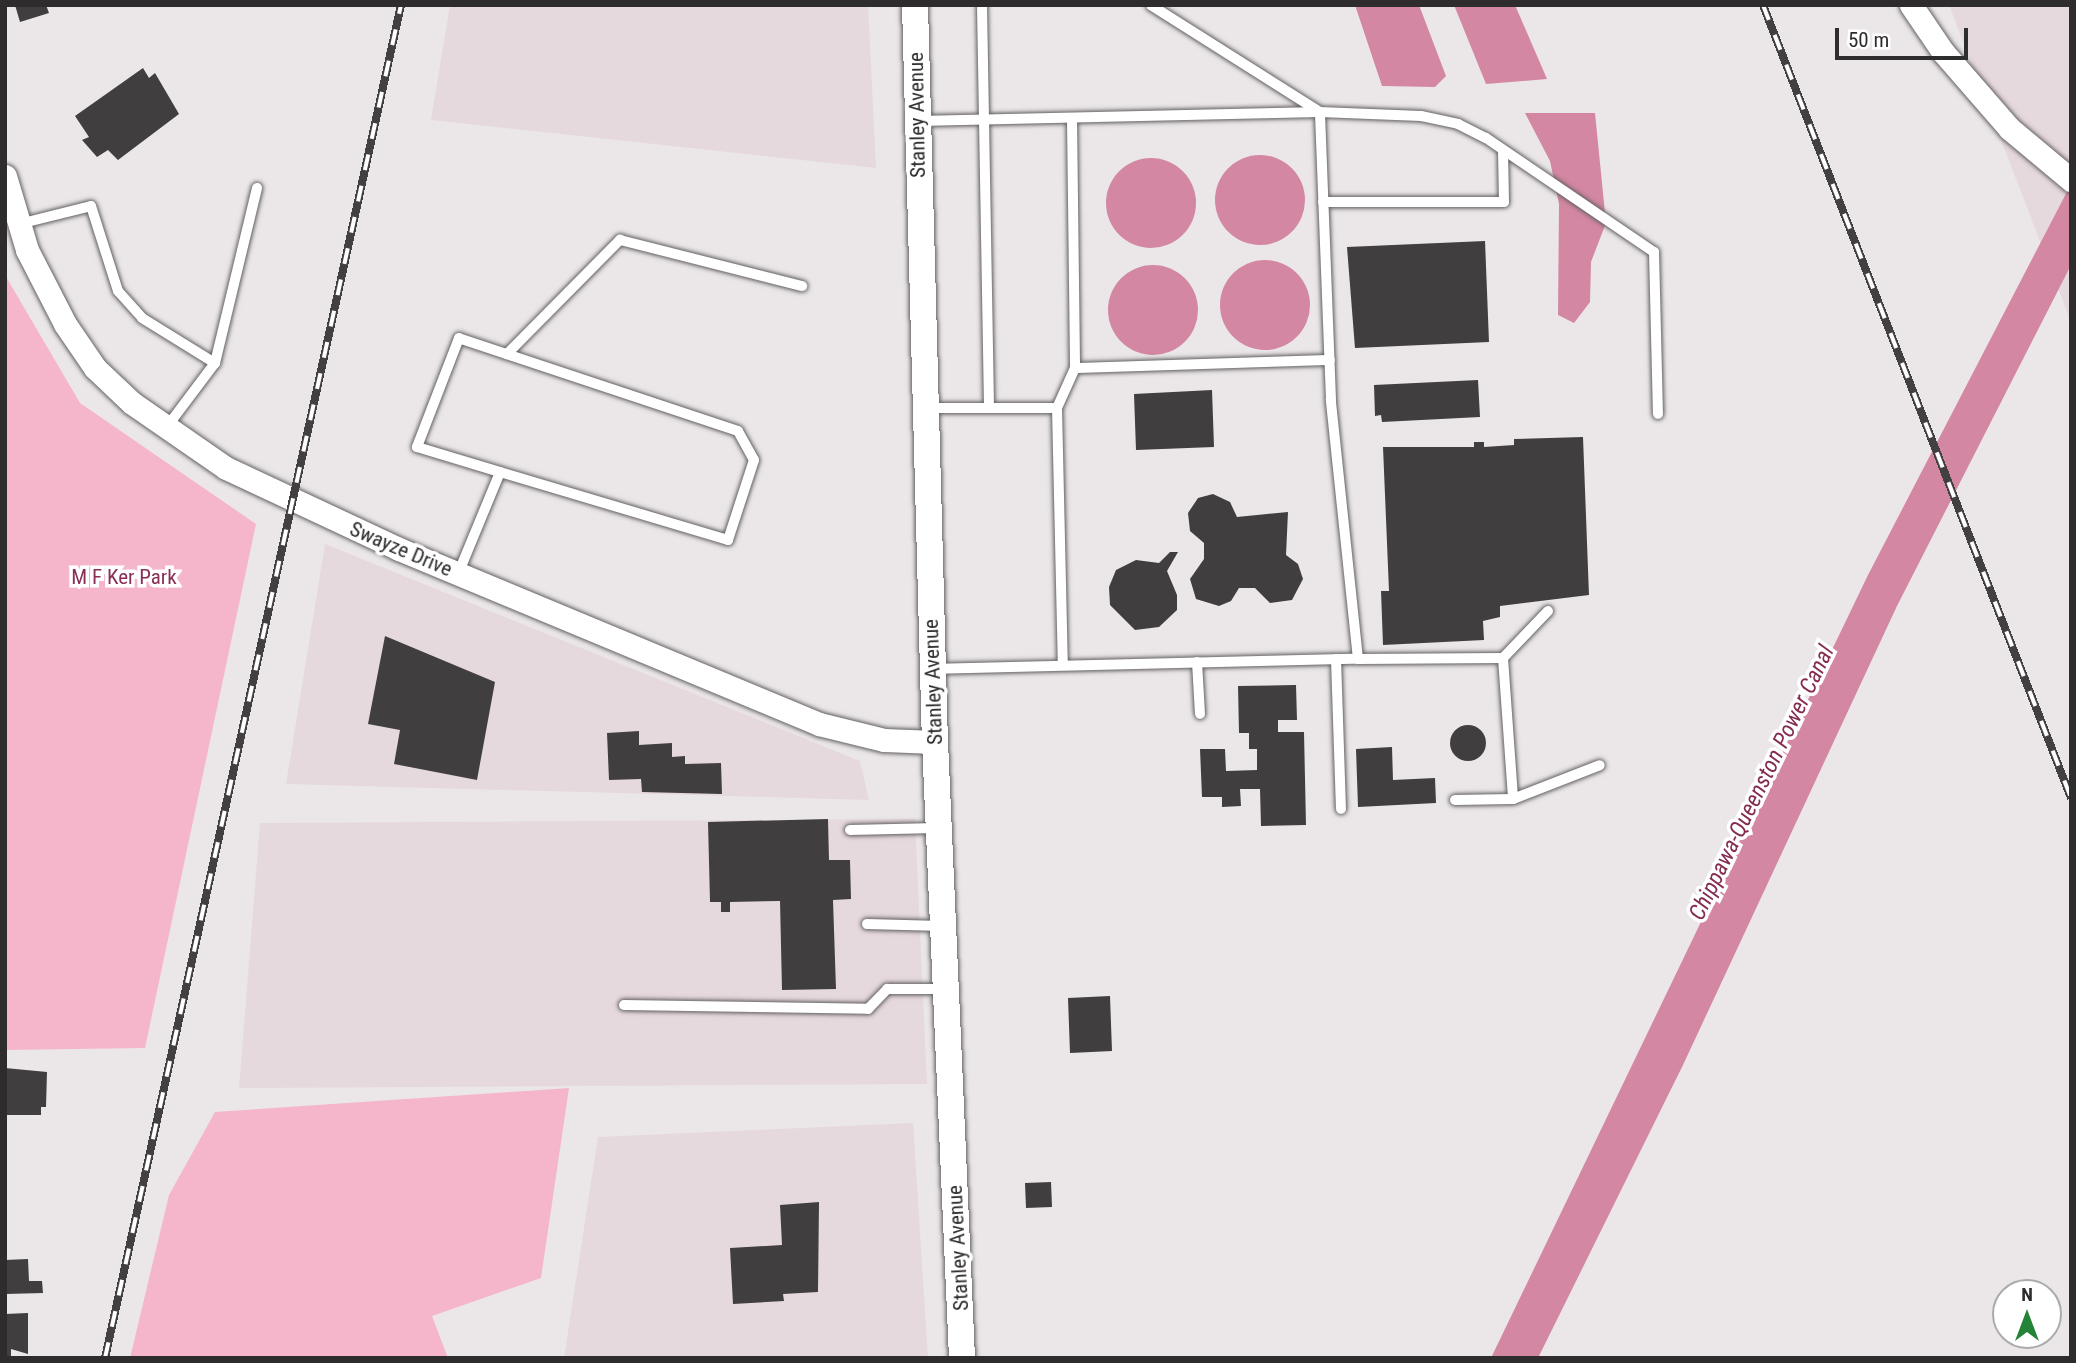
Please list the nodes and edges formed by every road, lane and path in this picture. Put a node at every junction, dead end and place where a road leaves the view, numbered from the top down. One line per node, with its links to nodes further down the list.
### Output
1 (915, 5): 8 (main road, Stanley Avenue)
2 (982, 5): 7 (lane)
3 (1151, 5): 5 (lane)
4 (1911, 5): 11 (street)
5 (1320, 113): 6 (lane); 9 (lane); 13 (lane)
6 (1072, 118): 7 (lane); 19 (lane)
7 (984, 120): 8 (lane); 21 (lane)
8 (917, 121): 20 (main road, Stanley Avenue)
9 (1503, 151): 13 (lane); 23 (lane)
10 (5, 176): 14 (street, Swayze Drive)
11 (2071, 180)
12 (257, 188): 18 (lane)
13 (1324, 202): 17 (lane)
14 (19, 224): 18 (lane); 24 (street, Swayze Drive)
15 (802, 286): 16 (lane)
16 (507, 354): 25 (lane); 25 (lane)
17 (1330, 360): 19 (lane); 30 (lane)
18 (215, 363): 24 (lane)
19 (1075, 369): 22 (lane)
20 (924, 408): 21 (lane); 33 (main road, Stanley Avenue)
21 (989, 408): 22 (lane)
22 (1057, 408): 32 (lane)
23 (1657, 414)
24 (165, 428): 26 (street, Swayze Drive)
25 (500, 472): 26 (lane)
26 (458, 574): 35 (street, Swayze Drive)
27 (1548, 611): 28 (lane)
28 (1503, 658): 30 (lane); 37 (lane)
29 (1336, 659): 30 (lane); 31 (lane); 39 (lane)
30 (1358, 659)
31 (1197, 663): 32 (lane); 34 (lane)
32 (1063, 665): 33 (lane)
33 (933, 669): 35 (main road, Stanley Avenue)
34 (1200, 714)
35 (935, 742): 40 (main road, Stanley Avenue)
36 (1600, 765): 37 (lane)
37 (1513, 799): 38 (lane)
38 (1455, 800)
39 (1341, 810)
40 (939, 828): 41 (lane); 43 (main road, Stanley Avenue)
41 (850, 830)
42 (867, 924): 43 (lane)
43 (942, 926): 44 (main road, Stanley Avenue)
44 (946, 989): 45 (lane); 46 (main road, Stanley Avenue)
45 (624, 1005)
46 (962, 1358)

